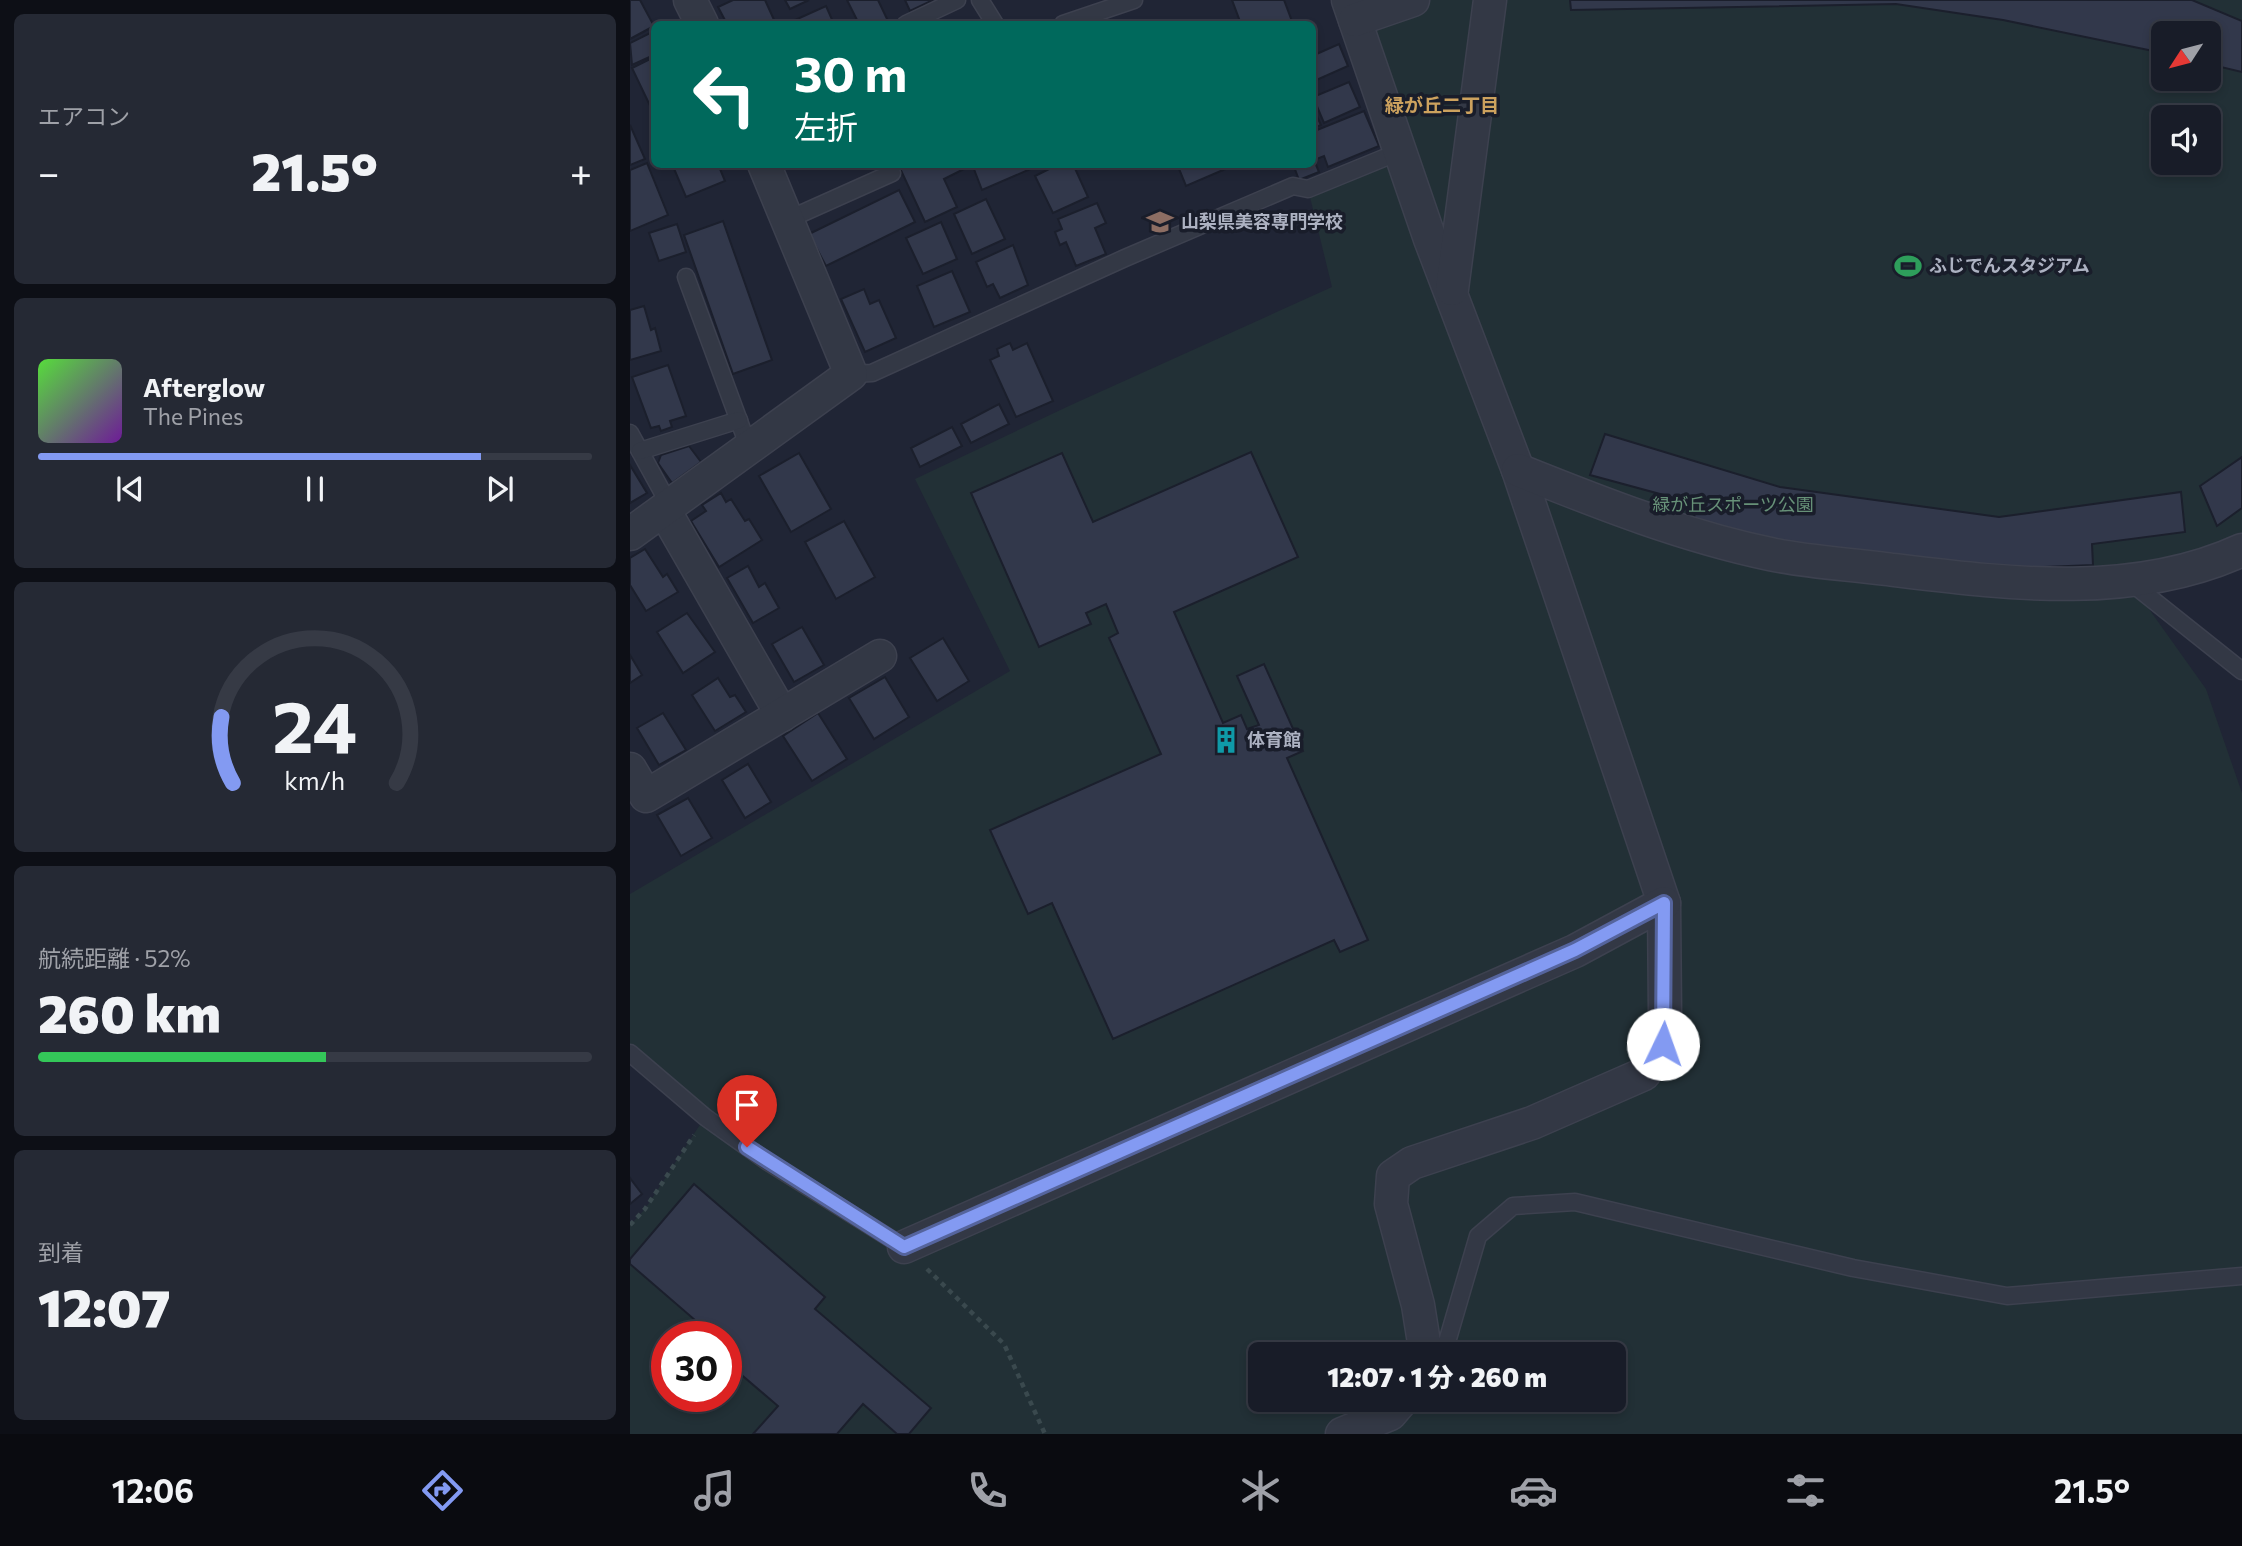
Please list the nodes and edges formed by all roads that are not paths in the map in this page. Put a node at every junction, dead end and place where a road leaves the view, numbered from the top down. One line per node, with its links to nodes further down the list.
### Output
1 (690, 0): 8 (street)
2 (957, 0): 9 (lane)
3 (980, 0): 10 (lane)
4 (1134, 0): 11 (lane)
5 (1413, 0): 7 (street)
6 (1490, 0): 17 (street)
7 (1352, 10): 12 (street)
8 (700, 21)
9 (912, 21)
10 (993, 21)
11 (1072, 21)
12 (1401, 151): 17 (street); 18 (lane)
13 (766, 168): 15 (street)
14 (892, 173): 15 (lane)
15 (787, 220): 18 (street)
16 (686, 277): 20 (lane)
17 (1452, 294): 22 (street)
18 (851, 374): 20 (street)
19 (630, 433): 21 (lane)
20 (744, 434): 21 (lane); 23 (street)
21 (640, 451): 23 (lane)
22 (1518, 470): 26 (street); 31 (street)
23 (667, 508): 24 (street); 29 (street)
24 (630, 534)
25 (2242, 550): 26 (street)
26 (2129, 581): 28 (lane)
27 (880, 656): 29 (street)
28 (2242, 671)
29 (782, 715): 30 (street)
30 (630, 769)
31 (1664, 903): 33 (street); 35 (street)
32 (630, 1053): 33 (lane)
33 (904, 1247)
34 (2242, 1276): 36 (lane)
35 (1424, 1342)
36 (1447, 1342)
37 (1392, 1412): 38 (street)
38 (1342, 1434)

